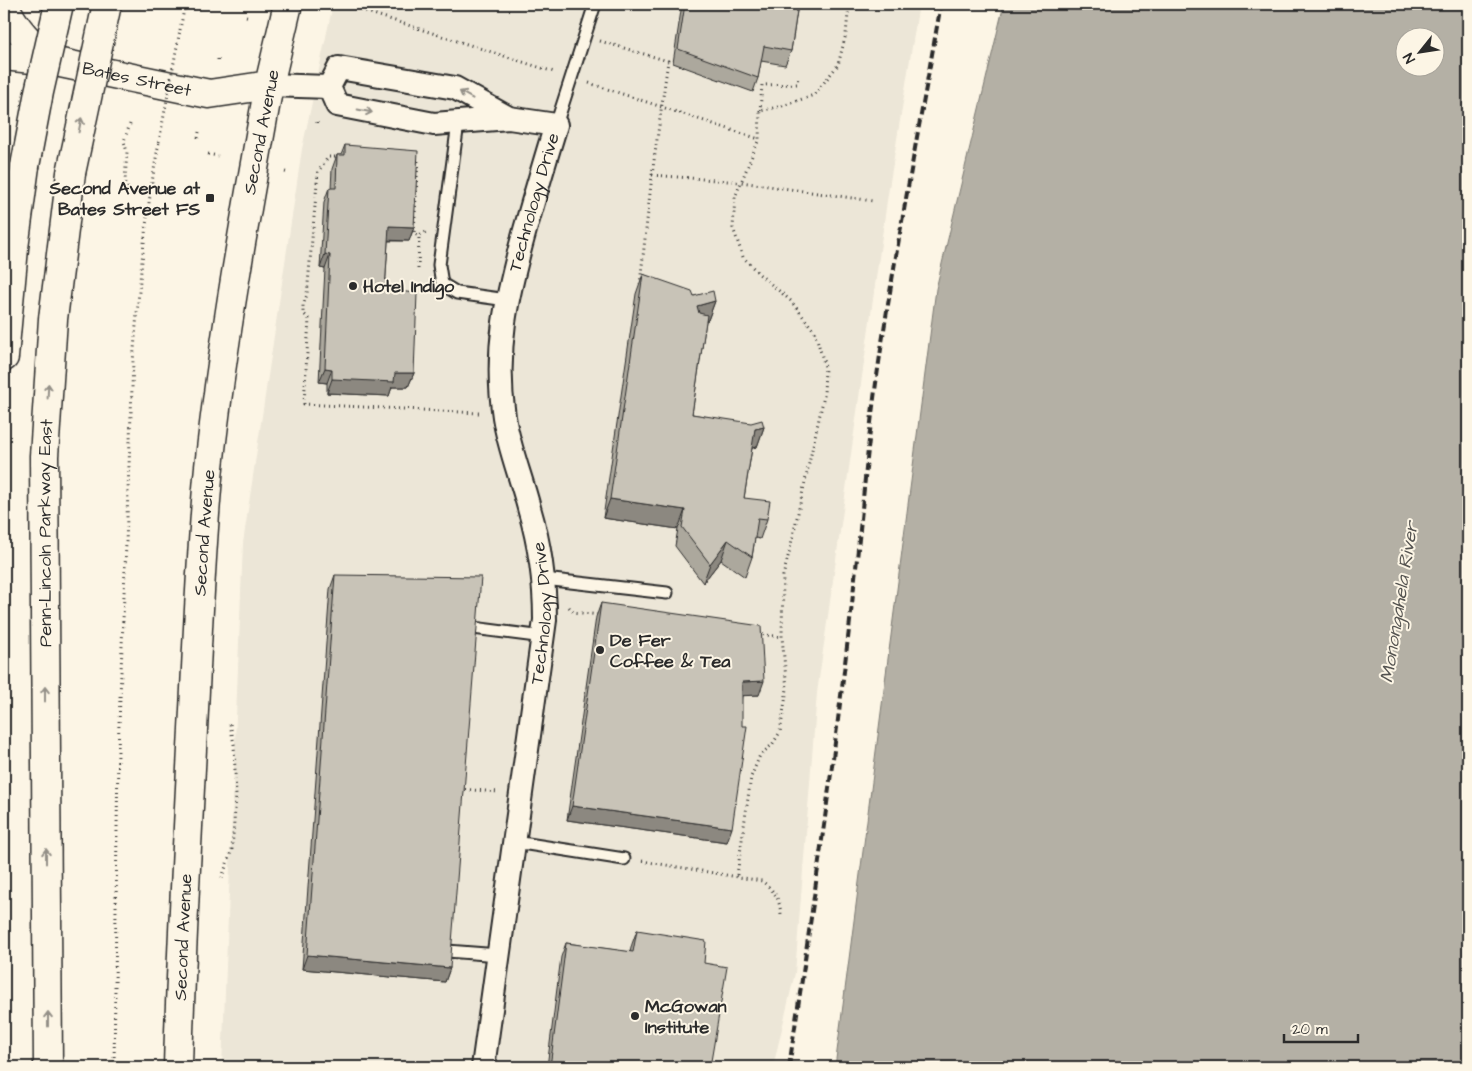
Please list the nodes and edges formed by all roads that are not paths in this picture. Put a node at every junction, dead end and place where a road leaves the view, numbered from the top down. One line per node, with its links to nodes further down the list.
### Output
1 (4, 4): 7 (main road)
2 (59, 4): 13 (main road, bridge)
3 (107, 4): 25 (main road, Penn-Lincoln Parkway East, one-way to 3, bridge)
4 (288, 4): 8 (main road, Second Avenue)
5 (594, 4): 12 (lane)
6 (4, 56): 7 (main road, Bates Street)
7 (51, 61): 8 (main road, Bates Street)
8 (269, 85): 9 (street); 26 (main road, Second Avenue)
9 (329, 87): 10 (street, Technology Drive, one-way to 9); 11 (street, Technology Drive, one-way to 11)
10 (509, 118): 11 (street, Technology Drive); 12 (street, Technology Drive)
11 (458, 123): 15 (lane)
12 (556, 125): 15 (street, Technology Drive)
13 (25, 166): 14 (main road); 16 (main road)
14 (4, 216)
15 (507, 300): 17 (street, Technology Drive)
16 (4, 357)
17 (544, 579): 18 (lane); 20 (street, Technology Drive)
18 (667, 593)
19 (473, 628): 20 (lane)
20 (544, 637): 21 (street, Technology Drive)
21 (515, 842): 22 (lane); 24 (street, Technology Drive)
22 (624, 859)
23 (447, 951): 24 (lane)
24 (499, 955): 27 (street, Technology Drive)
25 (48, 1067)
26 (178, 1067)
27 (483, 1067)

